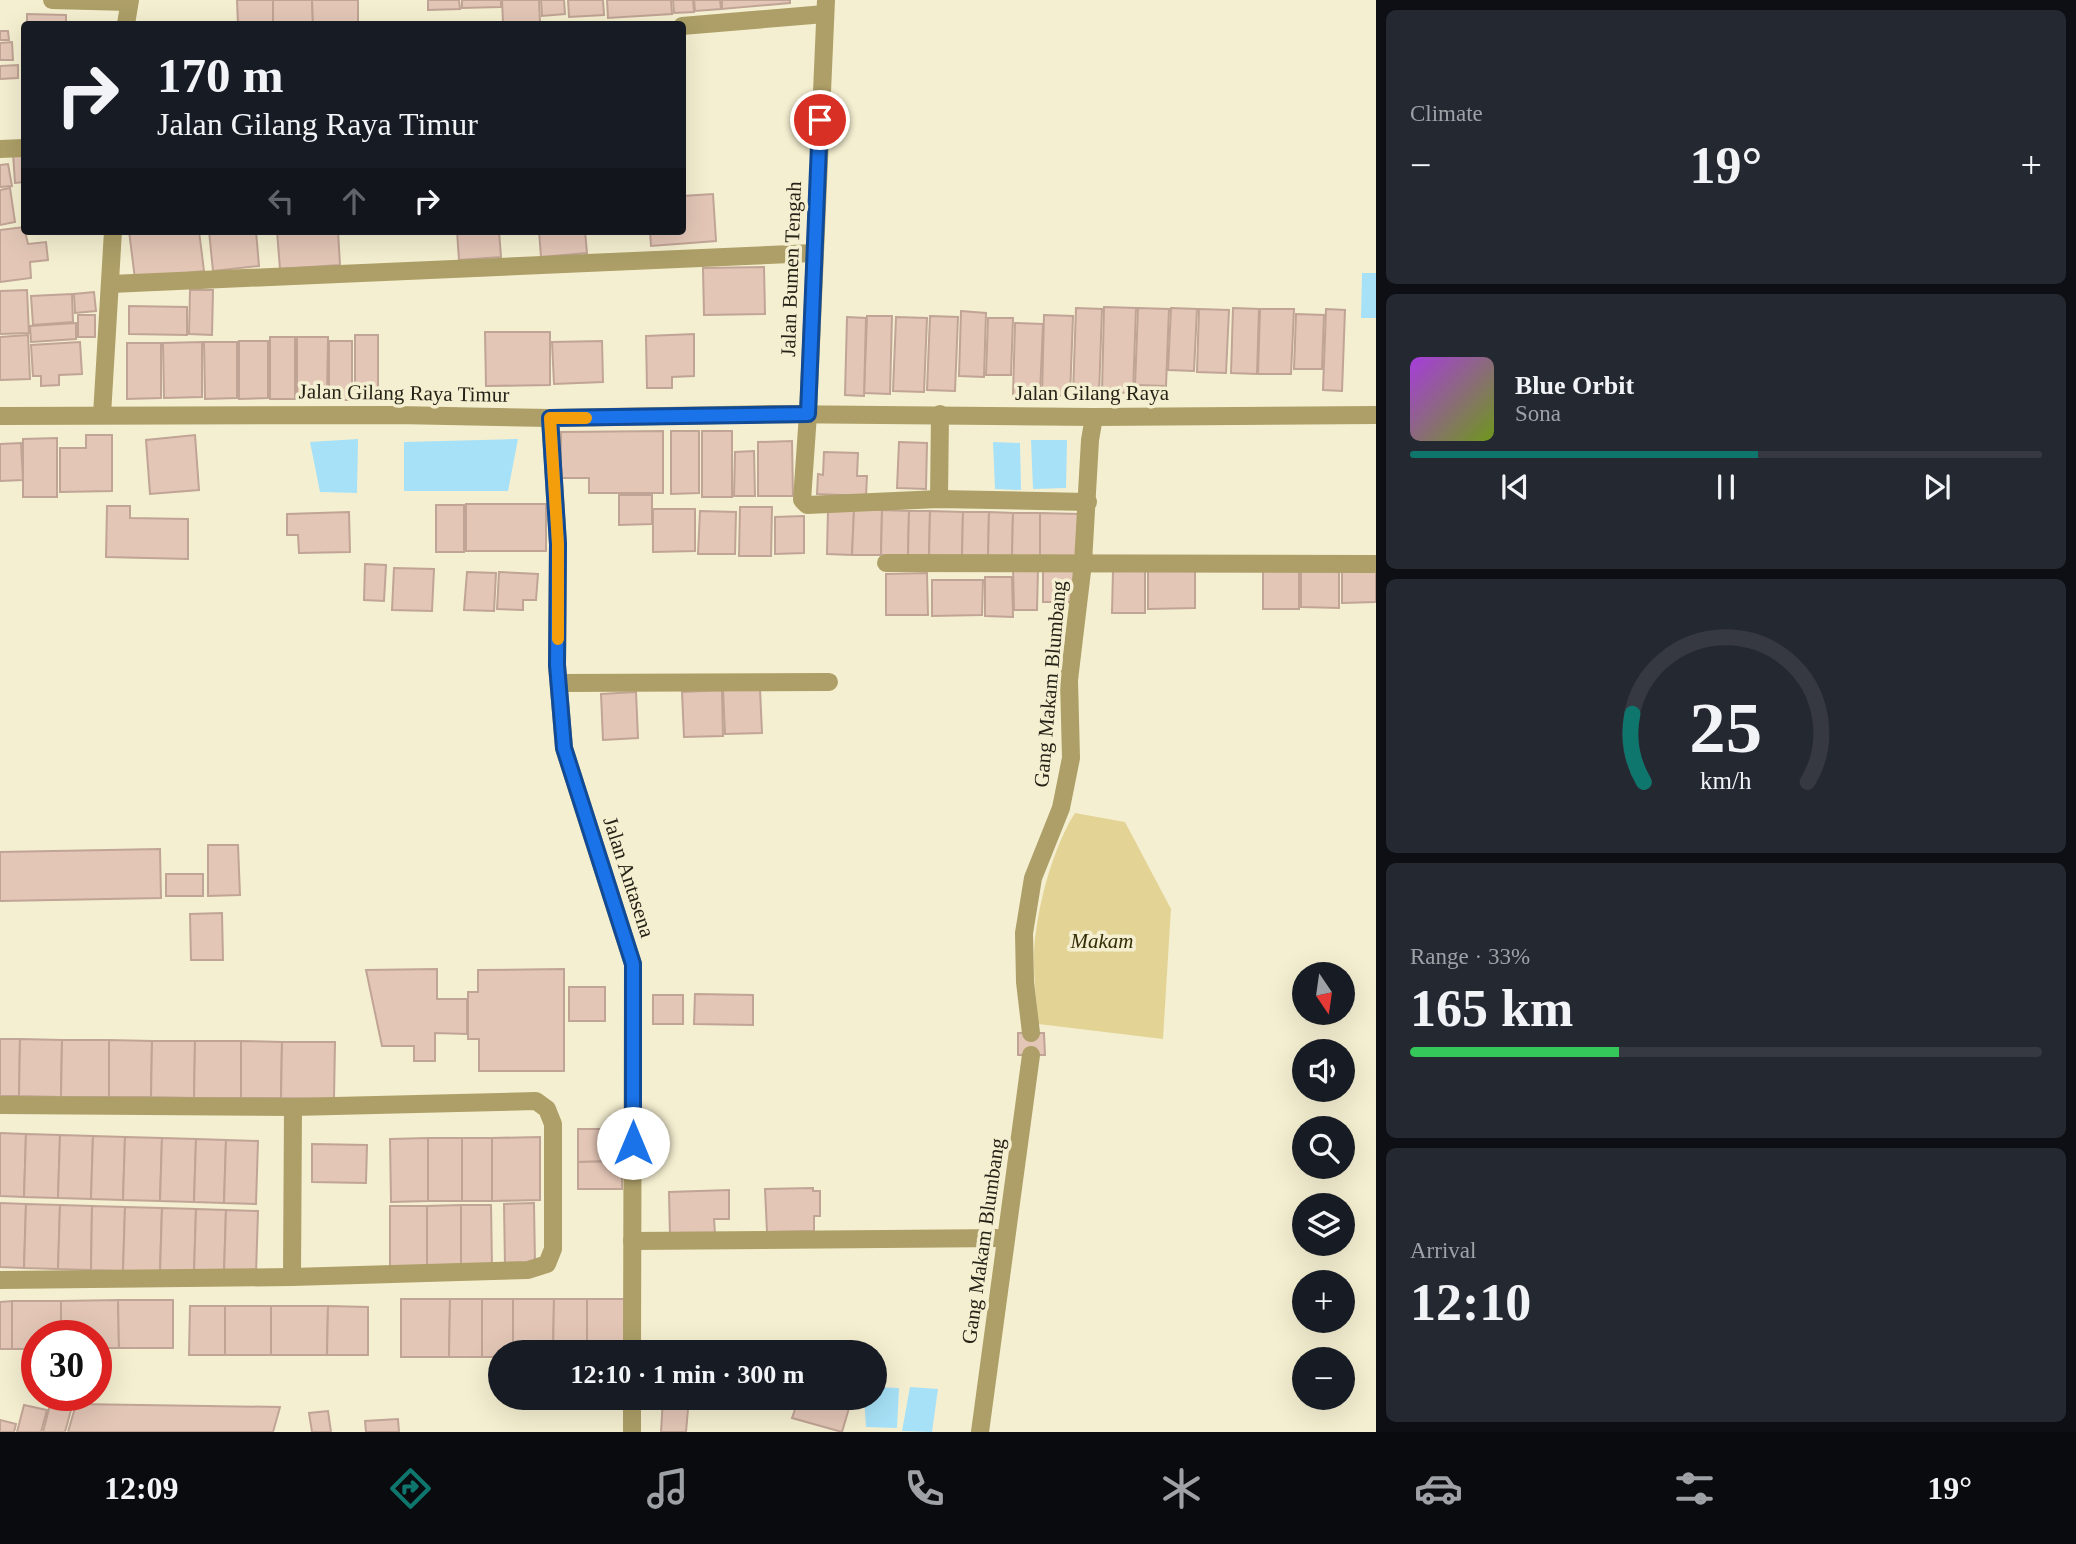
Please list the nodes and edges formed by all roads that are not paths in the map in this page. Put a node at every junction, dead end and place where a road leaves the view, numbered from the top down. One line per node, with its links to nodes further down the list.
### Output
1 (52, 0): 2 (street)
2 (129, 1): 4 (street)
3 (825, 7): 5 (street); 9 (street, Jalan Bumen Tengah)
4 (126, 21)
5 (686, 25)
6 (21, 148): 7 (street)
7 (0, 149)
8 (113, 235): 10 (street)
9 (814, 253): 10 (street); 11 (street, Jalan Bumen Tengah)
10 (111, 284): 13 (street)
11 (808, 414): 12 (street, Jalan Gilang Raya); 17 (street, Jalan Gilang Raya Timur); 18 (street, Jalan Bumen Tengah)
12 (940, 414): 16 (street, Jalan Gilang Raya); 18 (street)
13 (102, 415): 15 (street, Jalan Gilang Raya Timur); 17 (street, Jalan Gilang Raya Timur)
14 (1376, 415): 16 (street, Jalan Gilang Raya)
15 (0, 416)
16 (1094, 416): 19 (street, Gang Makam Blumbang)
17 (550, 418): 24 (street, Jalan Antasena)
18 (939, 499): 19 (street)
19 (1088, 502): 21 (street, Gang Makam Blumbang)
20 (886, 563): 21 (street)
21 (1083, 563): 22 (street); 25 (street, Gang Makam Blumbang)
22 (1376, 565)
23 (829, 682): 24 (street)
24 (559, 683): 30 (street, Jalan Antasena)
25 (1031, 1033)
26 (1031, 1055): 29 (street, Gang Makam Blumbang)
27 (0, 1105): 28 (street)
28 (293, 1107): 31 (street); 31 (street)
29 (1005, 1238): 30 (street); 36 (street, Gang Makam Blumbang)
30 (632, 1241): 33 (street, Jalan Antasena)
31 (292, 1277): 32 (street)
32 (0, 1280)
33 (632, 1340)
34 (632, 1410): 35 (street)
35 (632, 1432)
36 (980, 1432)

